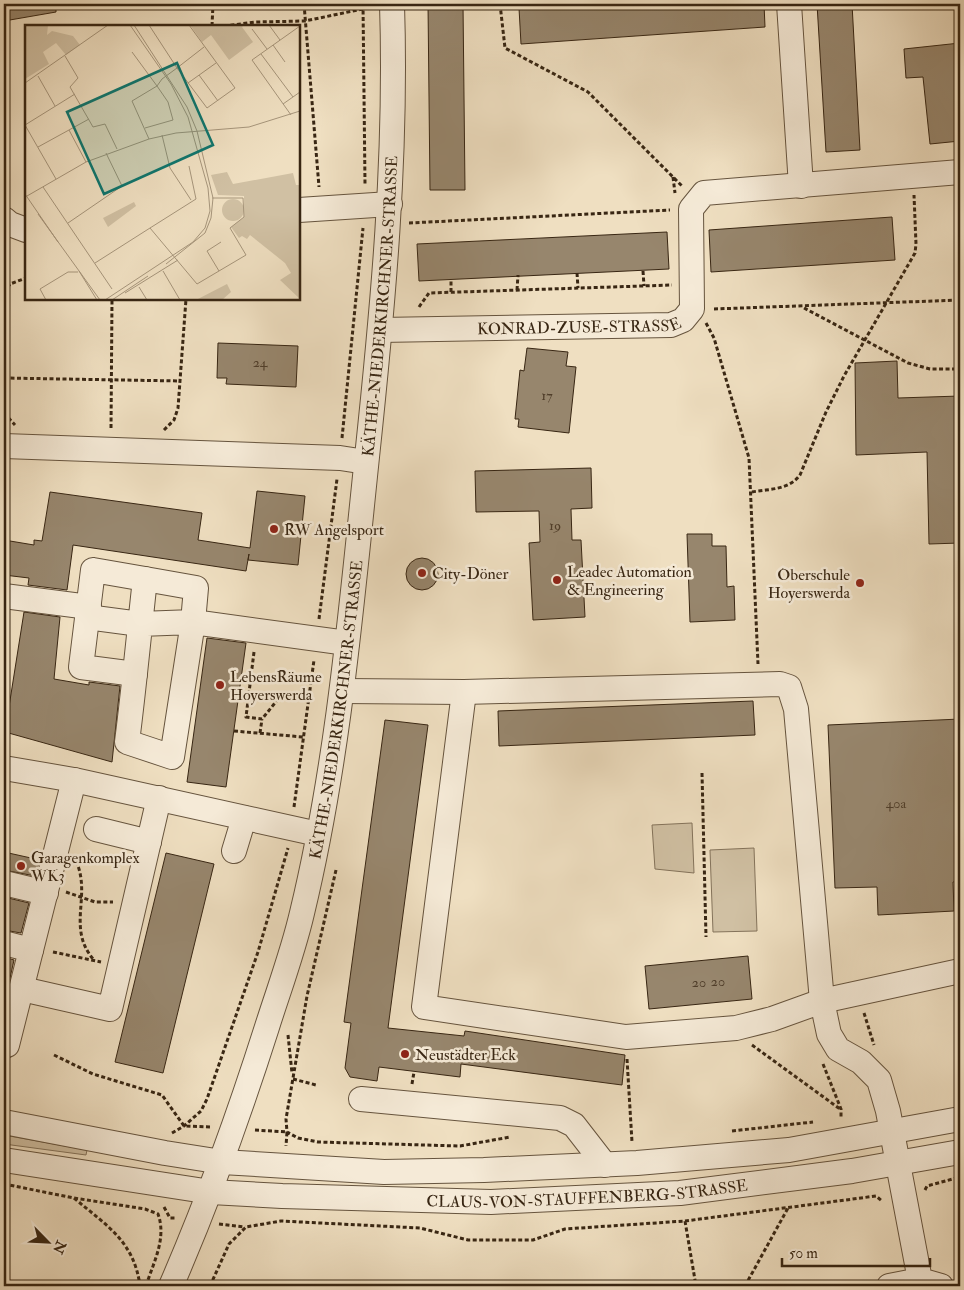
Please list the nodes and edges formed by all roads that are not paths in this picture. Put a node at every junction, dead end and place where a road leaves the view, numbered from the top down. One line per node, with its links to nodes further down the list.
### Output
1 (789, 4): 4 (street)
2 (387, 5): 6 (street, KÄTHE-NIEDERKIRCHNER-STRASSE)
3 (960, 172): 4 (street)
4 (801, 186): 9 (street, KONRAD-ZUSE-STRASSE)
5 (310, 209): 6 (street)
6 (389, 214): 9 (street, KÄTHE-NIEDERKIRCHNER-STRASSE)
7 (4, 219): 8 (street)
8 (25, 230)
9 (380, 330): 11 (street, KÄTHE-NIEDERKIRCHNER-STRASSE)
10 (4, 446): 11 (street)
11 (366, 462): 17 (street, KÄTHE-NIEDERKIRCHNER-STRASSE)
12 (145, 579): 14 (street); 15 (street); 16 (street)
13 (4, 596): 14 (street)
14 (88, 612): 16 (street); 18 (street)
15 (193, 622): 16 (street); 17 (street); 18 (street)
16 (140, 624): 18 (street)
17 (347, 643): 19 (street, KÄTHE-NIEDERKIRCHNER-STRASSE)
18 (135, 674)
19 (343, 691): 20 (street); 26 (street, KÄTHE-NIEDERKIRCHNER-STRASSE)
20 (464, 692): 35 (street); 35 (street)
21 (4, 768): 22 (street)
22 (74, 780): 23 (street); 30 (street)
23 (159, 798): 24 (street); 27 (street)
24 (244, 818): 26 (street); 28 (street)
25 (96, 829): 27 (street)
26 (318, 834): 43 (street, KÄTHE-NIEDERKIRCHNER-STRASSE)
27 (149, 842): 34 (street)
28 (234, 851)
29 (4, 883): 30 (street)
30 (46, 893): 32 (street)
31 (4, 943): 32 (street)
32 (31, 954): 34 (street)
33 (960, 971): 35 (street)
34 (22, 989): 36 (street)
35 (822, 1001): 40 (street)
36 (8, 1044)
37 (361, 1099): 44 (street)
38 (960, 1119): 40 (street, CLAUS-VON-STAUFFENBERG-STRASSE)
39 (4, 1122): 43 (street, CLAUS-VON-STAUFFENBERG-STRASSE)
40 (891, 1132): 44 (street, CLAUS-VON-STAUFFENBERG-STRASSE); 45 (street)
41 (960, 1152): 45 (street, CLAUS-VON-STAUFFENBERG-STRASSE)
42 (4, 1160): 46 (street, CLAUS-VON-STAUFFENBERG-STRASSE)
43 (222, 1162): 44 (street, CLAUS-VON-STAUFFENBERG-STRASSE); 46 (street, KÄTHE-NIEDERKIRCHNER-STRASSE)
44 (604, 1164)
45 (897, 1164): 46 (street, CLAUS-VON-STAUFFENBERG-STRASSE); 48 (street)
46 (211, 1192): 49 (street, KÄTHE-NIEDERKIRCHNER-STRASSE)
47 (883, 1284): 48 (street)
48 (927, 1284)
49 (171, 1286)

